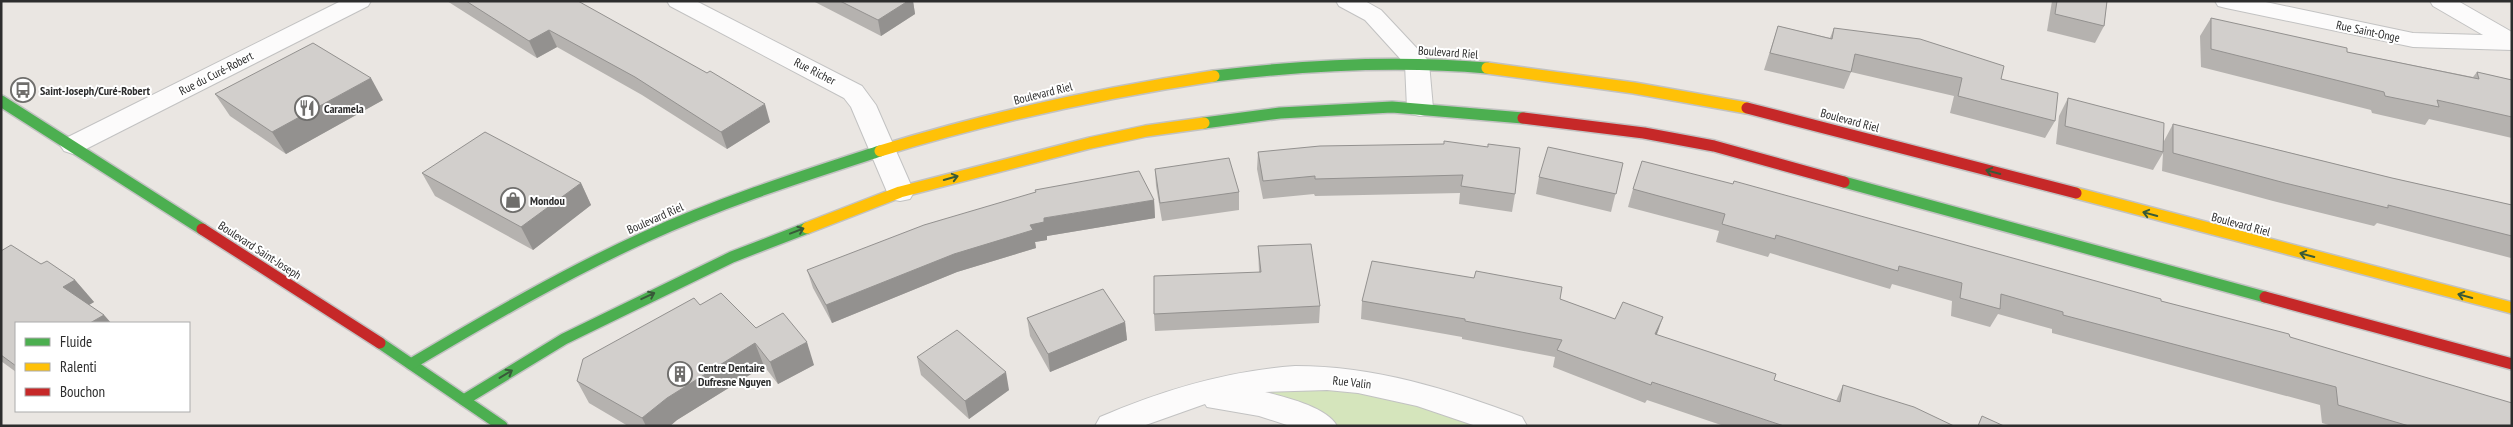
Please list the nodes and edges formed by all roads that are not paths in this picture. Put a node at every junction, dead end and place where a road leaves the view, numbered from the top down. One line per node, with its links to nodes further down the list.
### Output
1 (360, 1): 10 (street, Rue du Curé-Robert)
2 (678, 1): 11 (street, Rue Richer)
3 (1347, 1): 7 (street)
4 (2226, 1): 6 (street, Rue Saint-Onge)
5 (2441, 1): 6 (street)
6 (2512, 42)
7 (1417, 63): 9 (street); 11 (street, Boulevard Riel); 13 (street, Boulevard Riel, one-way to 7)
8 (1, 101): 10 (street, Boulevard Saint-Joseph)
9 (1420, 108): 12 (street, one-way to 9); 15 (street)
10 (73, 145): 14 (street, Boulevard Saint-Joseph)
11 (882, 150): 12 (street, Rue Richer); 14 (street, Boulevard Riel)
12 (900, 192): 17 (street, one-way to 12)
13 (2512, 308)
14 (411, 364): 17 (street, Boulevard Saint-Joseph)
15 (2512, 364)
16 (1189, 396): 19 (street, Rue Valin); 20 (street, Rue Valin); 21 (street, Rue Valin)
17 (464, 400): 18 (street, Boulevard Saint-Joseph)
18 (502, 426)
19 (1111, 426)
20 (1321, 426)
21 (1512, 426)

